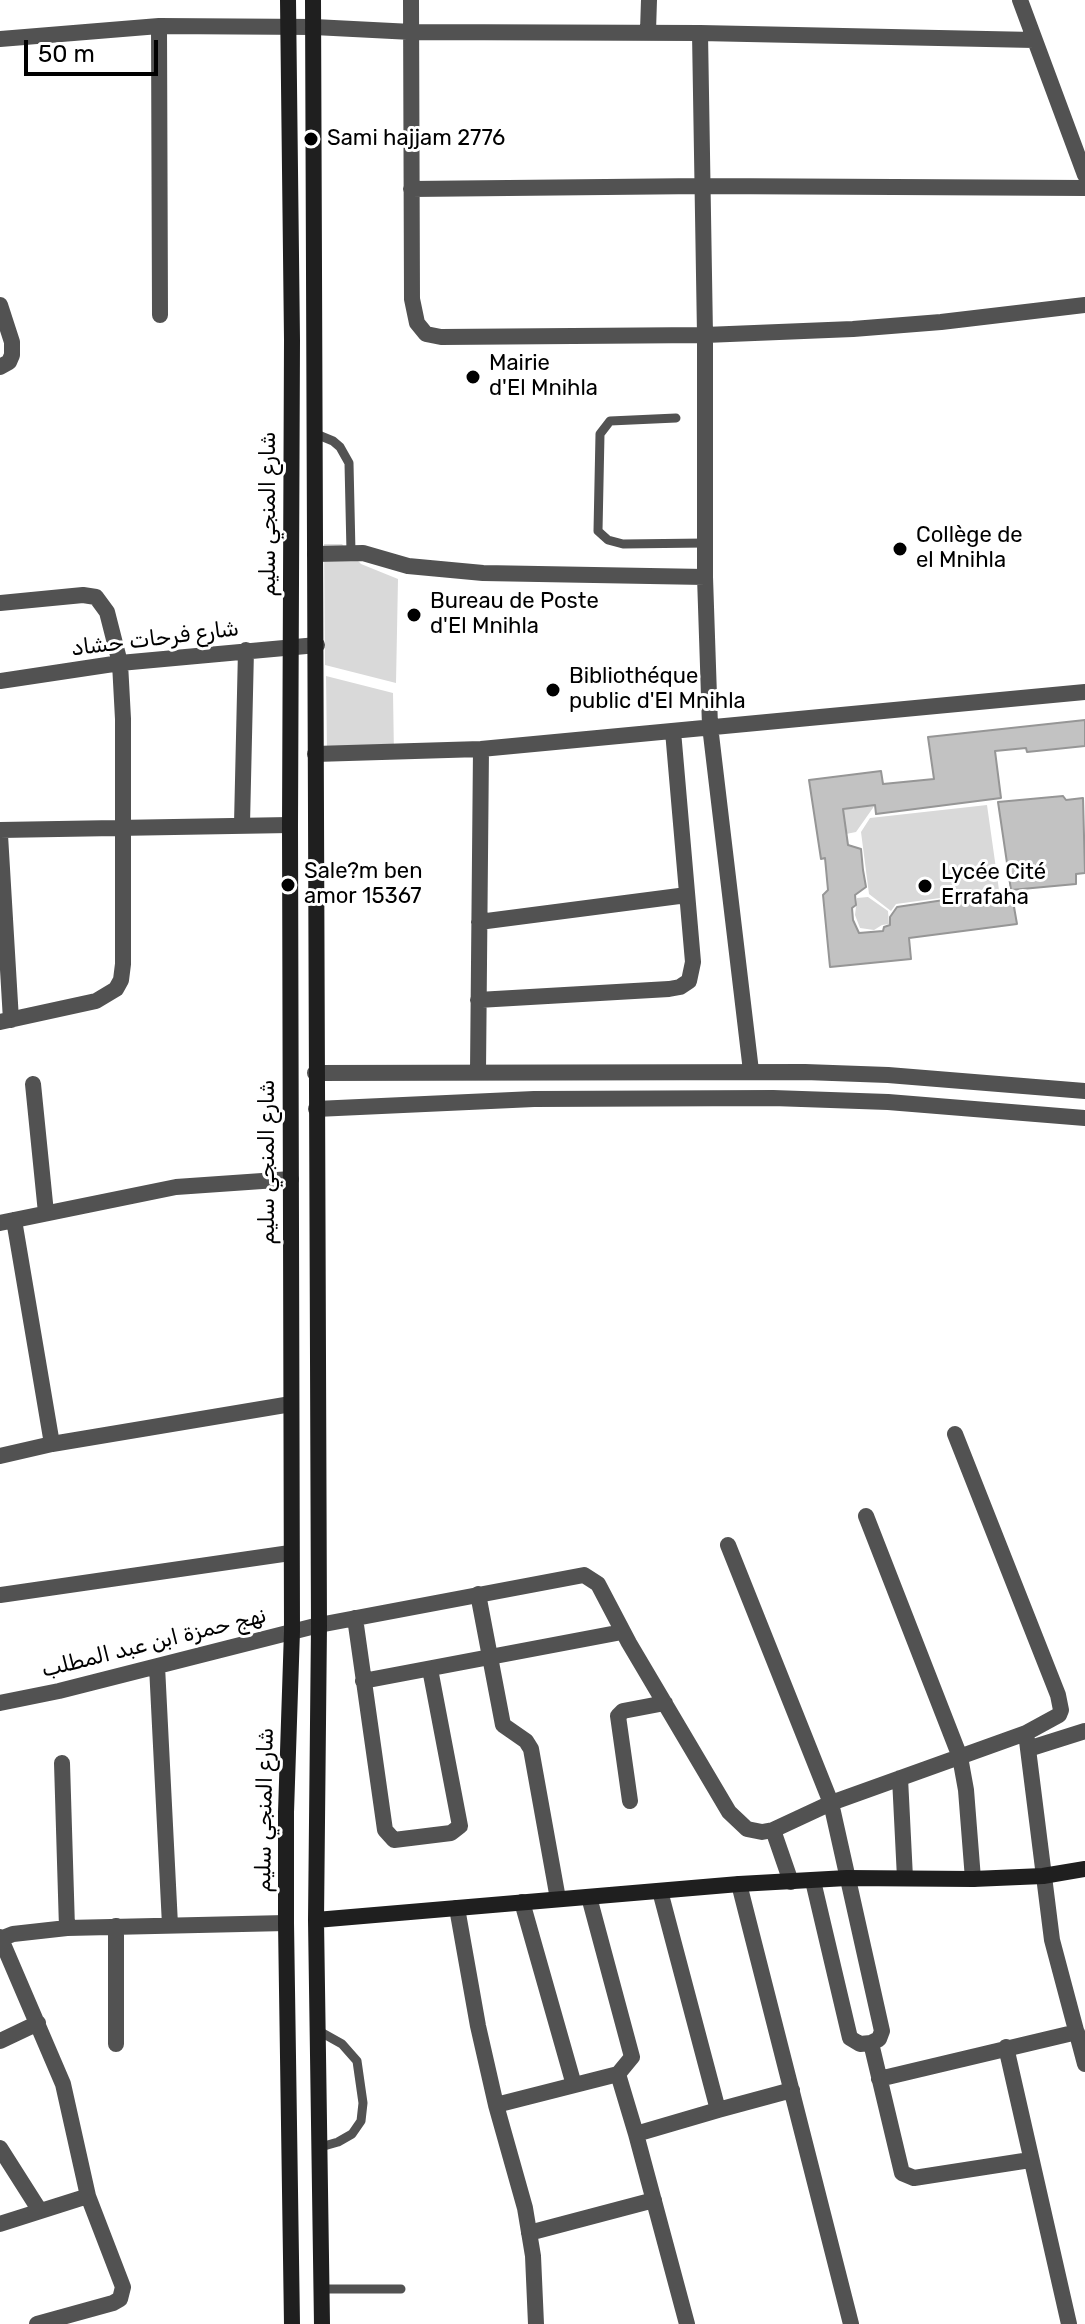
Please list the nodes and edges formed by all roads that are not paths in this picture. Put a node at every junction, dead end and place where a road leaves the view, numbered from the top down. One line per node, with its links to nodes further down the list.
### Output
1 (288, 0): 8 (main road, شارع المنجي سليم)
2 (313, 0): 7 (main road, شارع المنجي سليم)
3 (411, 0): 10 (street)
4 (649, 0): 9 (street)
5 (1020, 0): 13 (street)
6 (159, 26): 8 (street); 12 (street); 20 (street)
7 (314, 27): 8 (street); 10 (street); 24 (main road, شارع المنجي سليم)
8 (288, 28): 31 (main road, شارع المنجي سليم)
9 (648, 31): 10 (street); 11 (street)
10 (412, 32): 17 (street)
11 (700, 33): 13 (street); 15 (street)
12 (0, 39)
13 (1034, 40): 14 (street)
14 (1085, 175)
15 (703, 186): 16 (street); 17 (street); 21 (street)
16 (1085, 188)
17 (411, 189): 21 (street)
18 (0, 305): 22 (street)
19 (1085, 305): 21 (street)
20 (160, 315)
21 (705, 335): 25 (street)
22 (0, 367)
23 (676, 418): 25 (lane)
24 (316, 434): 26 (lane); 27 (main road, شارع المنجي سليم)
25 (705, 543): 28 (street)
26 (351, 552): 27 (street); 28 (street)
27 (315, 554): 30 (main road, شارع المنجي سليم)
28 (705, 577): 36 (street)
29 (0, 603): 33 (street)
30 (317, 645): 31 (street, شارع فرحات حشاد); 39 (main road, شارع المنجي سليم)
31 (291, 646): 32 (street, شارع فرحات حشاد); 41 (main road, شارع المنجي سليم)
32 (246, 650): 33 (street, شارع فرحات حشاد); 40 (street)
33 (120, 663): 34 (street, شارع فرحات حشاد); 42 (street)
34 (0, 681)
35 (1085, 692): 36 (street)
36 (710, 726): 37 (street); 49 (street)
37 (673, 731): 38 (street); 44 (street)
38 (481, 749): 39 (street); 45 (street)
39 (315, 754): 50 (main road, شارع المنجي سليم)
40 (242, 824): 41 (street); 42 (street)
41 (290, 825): 57 (main road, شارع المنجي سليم)
42 (122, 826): 43 (street); 47 (street)
43 (0, 833): 47 (street)
44 (687, 895): 45 (street); 46 (street)
45 (479, 922): 46 (street)
46 (478, 1000): 48 (street)
47 (6, 1021)
48 (478, 1071): 49 (street); 50 (street)
49 (751, 1071): 51 (street)
50 (315, 1073): 55 (main road, شارع المنجي سليم)
51 (888, 1075): 53 (street); 54 (street)
52 (33, 1084): 58 (street)
53 (1085, 1091)
54 (888, 1102): 55 (street); 56 (street)
55 (316, 1109): 70 (main road, شارع المنجي سليم)
56 (1085, 1118)
57 (291, 1179): 58 (street); 60 (main road, شارع المنجي سليم)
58 (46, 1213): 59 (street)
59 (7, 1222): 62 (street)
60 (291, 1404): 62 (street); 66 (main road, شارع المنجي سليم)
61 (955, 1434): 80 (street)
62 (52, 1444): 63 (street)
63 (0, 1456)
64 (866, 1516): 81 (street)
65 (728, 1545): 85 (street)
66 (290, 1553): 68 (street); 71 (main road, شارع المنجي سليم)
67 (478, 1594): 69 (street, نهج حمزة ابن عبد المطلب); 72 (street, نهج حمزة ابن عبد المطلب); 73 (street)
68 (0, 1595)
69 (355, 1618): 70 (street, نهج حمزة ابن عبد المطلب); 76 (street)
70 (319, 1625): 71 (street, نهج حمزة ابن عبد المطلب); 100 (main road, شارع المنجي سليم)
71 (292, 1631): 74 (street, نهج حمزة ابن عبد المطلب); 101 (main road, شارع المنجي سليم)
72 (622, 1632): 73 (street); 78 (street, نهج حمزة ابن عبد المطلب)
73 (491, 1657): 75 (street); 97 (street)
74 (157, 1666): 77 (street, نهج حمزة ابن عبد المطلب); 102 (street)
75 (430, 1669): 76 (street); 76 (street)
76 (363, 1681)
77 (0, 1703)
78 (665, 1703): 84 (street); 86 (street, نهج حمزة ابن عبد المطلب)
79 (1085, 1731): 80 (street)
80 (1027, 1741): 81 (street); 88 (street)
81 (960, 1757): 83 (street); 91 (street)
82 (62, 1763): 104 (street)
83 (900, 1778): 85 (street); 90 (street)
84 (630, 1801)
85 (831, 1803): 86 (street); 89 (street)
86 (773, 1830): 93 (street)
87 (1085, 1869): 88 (main road)
88 (1043, 1876): 91 (main road); 108 (street)
89 (847, 1878): 90 (main road); 92 (main road); 110 (street)
90 (905, 1878): 91 (main road)
91 (973, 1879)
92 (813, 1881): 93 (main road); 110 (street)
93 (791, 1882): 94 (main road)
94 (739, 1884): 95 (main road); 117 (street)
95 (660, 1891): 96 (main road); 119 (street)
96 (589, 1897): 97 (main road); 114 (street)
97 (558, 1899): 98 (main road)
98 (522, 1902): 99 (main road); 116 (street)
99 (457, 1908): 100 (main road); 118 (street)
100 (316, 1920): 107 (main road, شارع المنجي سليم)
101 (286, 1923): 102 (street); 132 (main road, شارع المنجي سليم)
102 (170, 1925): 103 (street)
103 (116, 1926): 104 (street); 111 (street)
104 (67, 1928): 105 (street)
105 (0, 1938): 106 (street)
106 (38, 2023): 109 (street); 124 (street)
107 (317, 2030): 122 (main road, شارع المنجي سليم); 122 (lane)
108 (1077, 2032): 112 (street); 113 (street)
109 (0, 2041)
110 (871, 2043): 115 (street)
111 (116, 2044)
112 (1006, 2047): 115 (street); 123 (street)
113 (1085, 2064)
114 (618, 2074): 116 (street); 120 (street)
115 (879, 2079): 123 (street)
116 (574, 2085): 118 (street)
117 (792, 2090): 119 (street); 136 (street)
118 (496, 2105): 128 (street)
119 (718, 2110): 120 (street)
120 (636, 2134): 125 (street)
121 (0, 2148): 126 (street)
122 (317, 2148): 129 (main road, شارع المنجي سليم)
123 (1030, 2160): 137 (street)
124 (88, 2196): 126 (street); 131 (street)
125 (654, 2200): 128 (street); 135 (street)
126 (40, 2211): 127 (street)
127 (0, 2224)
128 (529, 2233): 134 (street)
129 (320, 2289): 130 (lane); 133 (main road, شارع المنجي سليم)
130 (401, 2289)
131 (37, 2324)
132 (292, 2324)
133 (322, 2324)
134 (536, 2324)
135 (687, 2324)
136 (851, 2324)
137 (1069, 2324)

